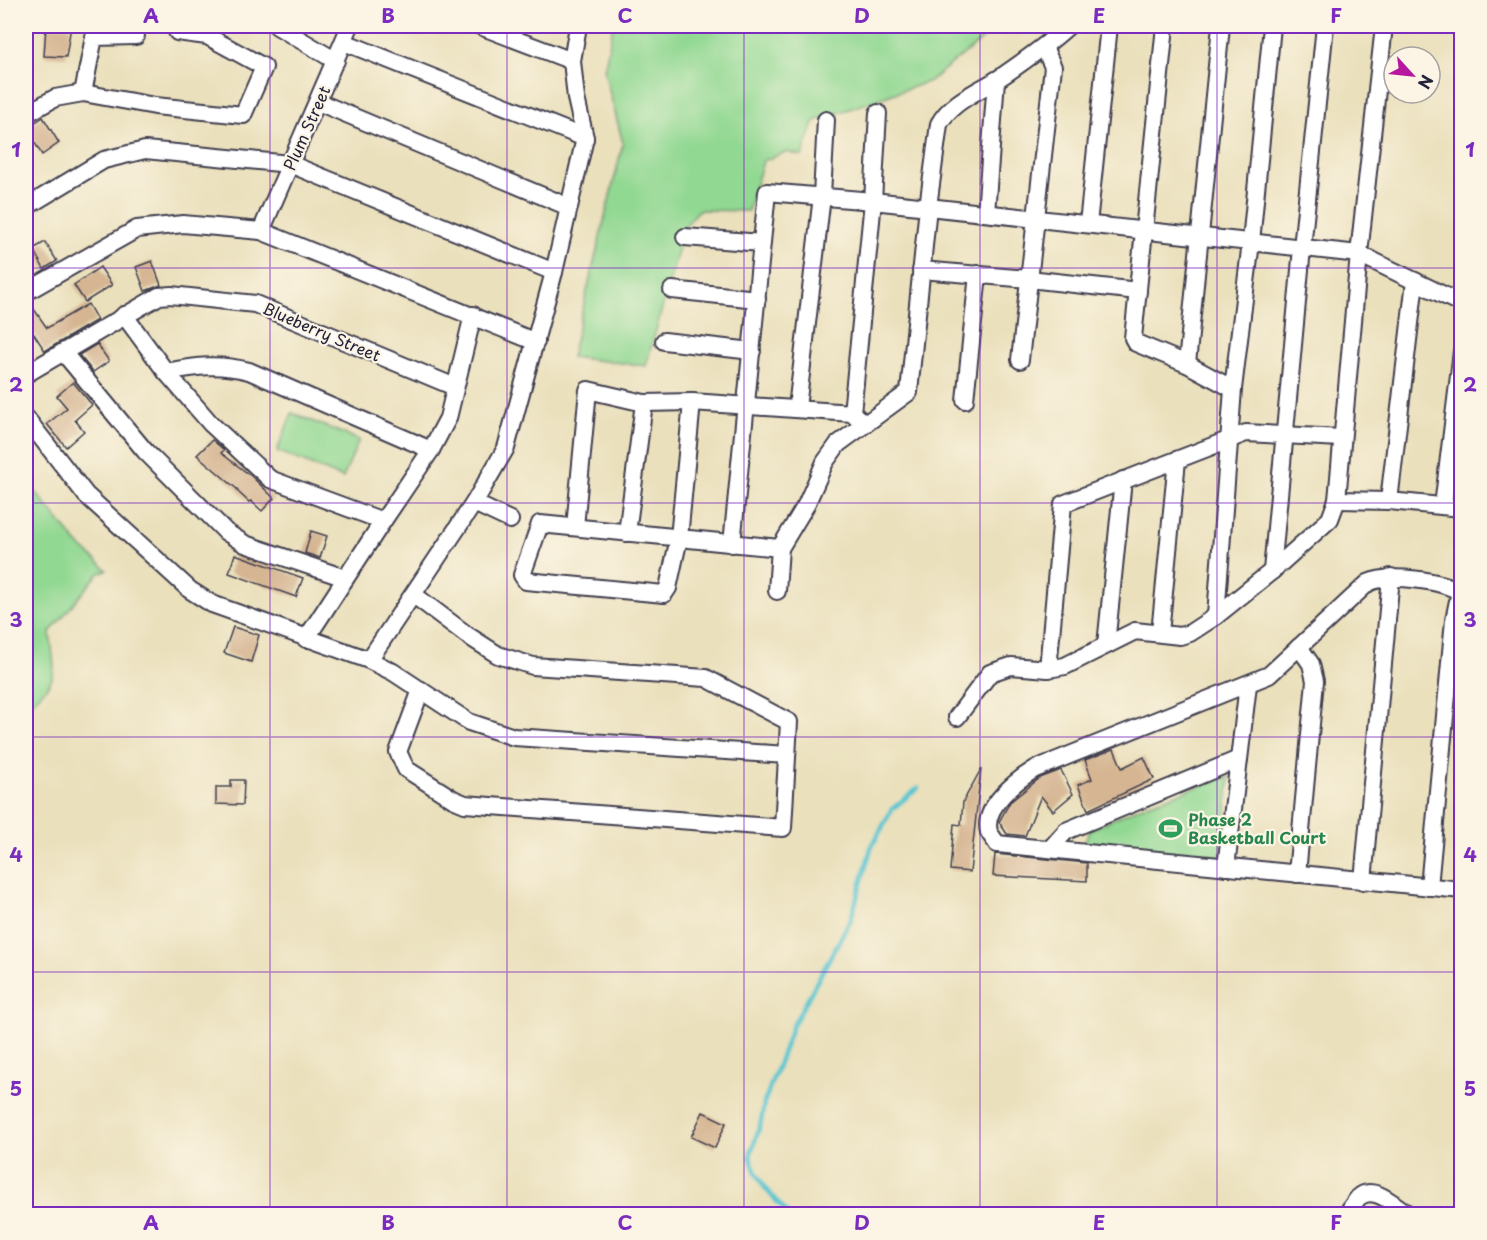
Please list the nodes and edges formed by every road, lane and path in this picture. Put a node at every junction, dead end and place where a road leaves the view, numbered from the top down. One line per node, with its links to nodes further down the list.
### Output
1 (277, 26): 16 (street)
2 (350, 26): 14 (street, Plum Street)
3 (480, 26): 17 (street)
4 (578, 26): 17 (street)
5 (1068, 26): 15 (street)
6 (1109, 26): 33 (street)
7 (1165, 26): 35 (street)
8 (1221, 26): 37 (street)
9 (1272, 26): 39 (street)
10 (1325, 26): 40 (street)
11 (1384, 26): 41 (street)
12 (177, 32): 19 (street)
13 (136, 36): 19 (street)
14 (344, 42): 16 (street, Plum Street); 24 (street)
15 (1044, 47): 18 (street); 32 (street)
16 (336, 61): 20 (street, Plum Street)
17 (572, 61): 24 (street)
18 (996, 80): 30 (street); 31 (street)
19 (83, 93): 22 (street)
20 (318, 102): 25 (street, Plum Street); 29 (street)
21 (878, 113): 27 (street)
22 (26, 114)
23 (826, 120): 26 (street)
24 (585, 138): 29 (street)
25 (290, 164): 28 (street); 34 (street, Plum Street); 43 (street)
26 (822, 196): 27 (street); 38 (street); 69 (street)
27 (873, 201): 30 (street); 70 (street)
28 (26, 207)
29 (569, 207): 43 (street)
30 (928, 207): 31 (street); 42 (street)
31 (986, 213): 32 (street)
32 (1036, 218): 33 (street); 45 (street)
33 (1088, 224): 35 (street)
34 (261, 231): 49 (street); 53 (street)
35 (1143, 231): 37 (street); 48 (street)
36 (686, 237): 38 (street)
37 (1200, 238): 39 (street); 60 (street)
38 (762, 243): 50 (street)
39 (1251, 243): 40 (street); 64 (street)
40 (1302, 248): 41 (street); 73 (street)
41 (1359, 254): 46 (street); 74 (street)
42 (921, 270): 44 (street); 72 (street)
43 (554, 272): 55 (street)
44 (978, 274): 45 (street); 65 (street)
45 (1029, 279): 48 (street); 59 (street)
46 (1415, 281): 51 (street); 80 (street)
47 (672, 291): 50 (street)
48 (1138, 291): 60 (street)
49 (26, 292)
50 (757, 299): 56 (street)
51 (1461, 304)
52 (124, 315): 58 (street, Blueberry Street); 61 (street); 63 (street, Blueberry Street)
53 (473, 315): 55 (street); 63 (street)
54 (663, 341): 56 (street)
55 (536, 342): 81 (street)
56 (752, 351): 68 (street)
57 (1461, 351): 82 (street)
58 (63, 352): 62 (street, Blueberry Street); 93 (street)
59 (1020, 360)
60 (1187, 364): 64 (street)
61 (166, 372): 76 (street); 84 (street)
62 (26, 374)
63 (455, 387): 76 (street)
64 (1233, 389): 75 (street)
65 (964, 400)
66 (692, 402): 67 (street); 68 (street); 88 (street)
67 (644, 403): 86 (street); 87 (street)
68 (747, 405): 69 (street); 89 (street)
69 (797, 408): 70 (street)
70 (852, 413): 72 (street)
71 (26, 418): 99 (street)
72 (865, 423): 90 (street)
73 (1284, 434): 74 (street); 75 (street); 91 (street)
74 (1341, 438): 79 (street)
75 (1230, 439): 77 (street); 97 (street)
76 (431, 450): 84 (street)
77 (1177, 460): 78 (street); 98 (street)
78 (1122, 480): 100 (street); 103 (street)
79 (1336, 500): 80 (street); 91 (street)
80 (1389, 501): 82 (street)
81 (474, 503): 85 (street); 96 (street)
82 (1443, 506): 83 (street)
83 (1461, 508)
84 (382, 520): 93 (street)
85 (510, 520)
86 (575, 527): 87 (street); 88 (street)
87 (627, 533): 88 (street)
88 (679, 538): 89 (street)
89 (732, 544): 90 (street)
90 (780, 548): 94 (street)
91 (1272, 571): 97 (street)
92 (1391, 577): 95 (street); 101 (street); 112 (street)
93 (345, 578): 99 (street)
94 (777, 591)
95 (1461, 592): 113 (street)
96 (414, 595): 102 (street); 107 (street)
97 (1216, 616): 98 (street)
98 (1160, 633): 100 (street)
99 (306, 639): 102 (street)
100 (1106, 645): 103 (street)
101 (1299, 647): 104 (street); 111 (street)
102 (369, 660): 105 (street)
103 (1048, 669): 106 (street)
104 (1248, 685): 108 (street); 109 (street)
105 (422, 690): 107 (street); 107 (street)
106 (957, 717)
107 (787, 755)
108 (1239, 759): 109 (street); 110 (street)
109 (1050, 849): 110 (street)
110 (1226, 867): 111 (street)
111 (1297, 874): 112 (street)
112 (1363, 881): 113 (street)
113 (1430, 887): 114 (street)
114 (1461, 890)
115 (1347, 1215): 116 (street)
116 (1408, 1215)

